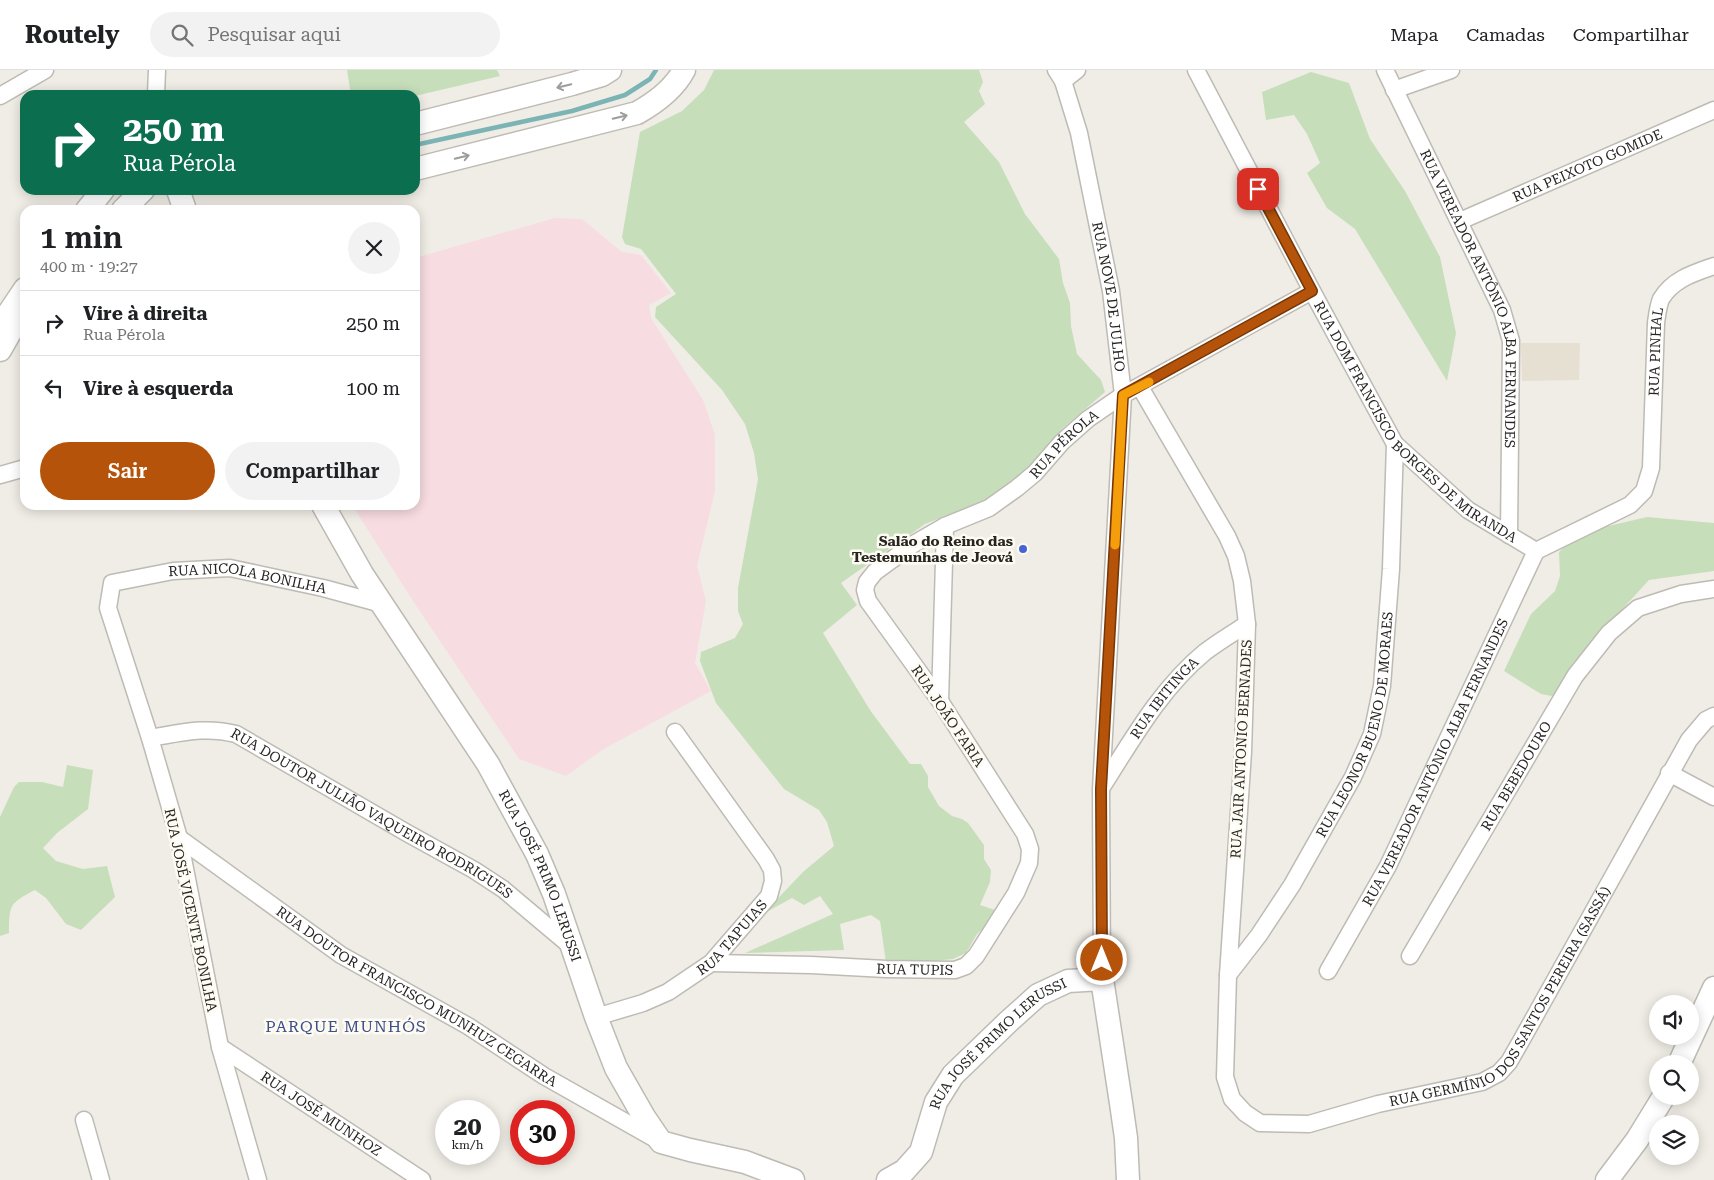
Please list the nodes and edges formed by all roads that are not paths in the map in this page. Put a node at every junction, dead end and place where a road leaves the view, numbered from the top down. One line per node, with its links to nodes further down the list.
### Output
1 (45, 70): 12 (street)
2 (157, 70): 10 (street)
3 (610, 70): 14 (street, one-way to 14)
4 (684, 70): 15 (street, one-way to 4)
5 (1077, 70): 9 (street)
6 (1196, 70): 22 (street, RUA DOM FRANCISCO BORGES DE MIRANDA)
7 (1385, 70): 11 (street, RUA VEREADOR ANTÔNIO ALBA FERNANDES)
8 (1451, 70): 11 (street)
9 (1060, 76): 28 (street, RUA NOVE DE JULHO)
10 (156, 90)
11 (1394, 90): 20 (street, RUA VEREADOR ANTÔNIO ALBA FERNANDES)
12 (0, 96)
13 (1714, 110): 20 (street, RUA PEIXOTO GOMIDE)
14 (420, 123)
15 (420, 168)
16 (99, 195): 18 (street)
17 (138, 195): 19 (street)
18 (91, 205)
19 (128, 205)
20 (1460, 222): 34 (street, RUA VEREADOR ANTÔNIO ALBA FERNANDES)
21 (1714, 266): 35 (street, RUA PINHAL)
22 (1312, 291): 27 (street, RUA PÉROLA); 29 (street, RUA DOM FRANCISCO BORGES DE MIRANDA)
23 (20, 296): 25 (street)
24 (20, 320): 26 (street)
25 (0, 326)
26 (0, 350)
27 (1140, 387): 28 (street, RUA PÉROLA); 40 (street, RUA JAIR ANTONIO BERNADES)
28 (1123, 395): 33 (street, RUA PÉROLA); 46 (street, RUA NOVE DE JULHO)
29 (1396, 444): 34 (street, RUA DOM FRANCISCO BORGES DE MIRANDA); 54 (street, RUA LEONOR BUENO DE MORAES)
30 (20, 469): 31 (street)
31 (0, 475)
32 (326, 510): 39 (street, RUA JOSÉ PRIMO LERUSSI)
33 (945, 526): 38 (street, RUA PÉROLA); 41 (street)
34 (1508, 535): 35 (street, RUA DOM FRANCISCO BORGES DE MIRANDA)
35 (1536, 551): 53 (street, RUA VEREADOR ANTÔNIO ALBA FERNANDES)
36 (112, 583): 39 (street, RUA NICOLA BONILHA); 44 (street, RUA JOSÉ VICENTE BONILHA)
37 (1714, 588): 51 (street, RUA BEBEDOURO)
38 (868, 601): 41 (street, RUA JOÃO FARIA)
39 (382, 604): 50 (street, RUA JOSÉ PRIMO LERUSSI)
40 (1247, 624): 46 (street, RUA IBITINGA); 54 (street, RUA JAIR ANTONIO BERNADES)
41 (940, 701): 48 (street, RUA JOÃO FARIA)
42 (1714, 716): 45 (street, RUA GERMÍNIO DOS SANTOS PEREIRA (SASSÁ))
43 (675, 732): 52 (street, RUA TAPUIAS)
44 (150, 738): 49 (street, RUA JOSÉ VICENTE BONILHA); 50 (street, RUA DOUTOR JULIÃO VAQUEIRO RODRIGUES)
45 (1669, 773): 47 (street); 62 (street, RUA GERMÍNIO DOS SANTOS PEREIRA (SASSÁ))
46 (1101, 789): 55 (street, RUA NOVE DE JULHO)
47 (1714, 797)
48 (1025, 834): 52 (street, RUA TUPIS)
49 (180, 838): 58 (street, RUA JOSÉ VICENTE BONILHA); 63 (street, RUA DOUTOR FRANCISCO MUNHUZ CEGARRA)
50 (573, 948): 57 (street, RUA JOSÉ PRIMO LERUSSI)
51 (1410, 956)
52 (711, 964): 57 (street, RUA TAPUIAS)
53 (1328, 972)
54 (1228, 975): 62 (street, RUA JAIR ANTONIO BERNADES)
55 (1102, 979): 68 (street, RUA JOSÉ PRIMO LERUSSI); 69 (street)
56 (1714, 988): 59 (street)
57 (596, 1017): 63 (street, RUA JOSÉ PRIMO LERUSSI)
58 (220, 1047): 65 (street, RUA JOSÉ VICENTE BONILHA); 66 (street, RUA JOSÉ MUNHOZ)
59 (1683, 1055)
60 (1658, 1105): 70 (street)
61 (84, 1120): 64 (street)
62 (1260, 1123)
63 (661, 1142): 67 (street)
64 (101, 1180)
65 (258, 1180)
66 (422, 1180)
67 (793, 1180)
68 (888, 1180)
69 (1128, 1180)
70 (1607, 1180)

